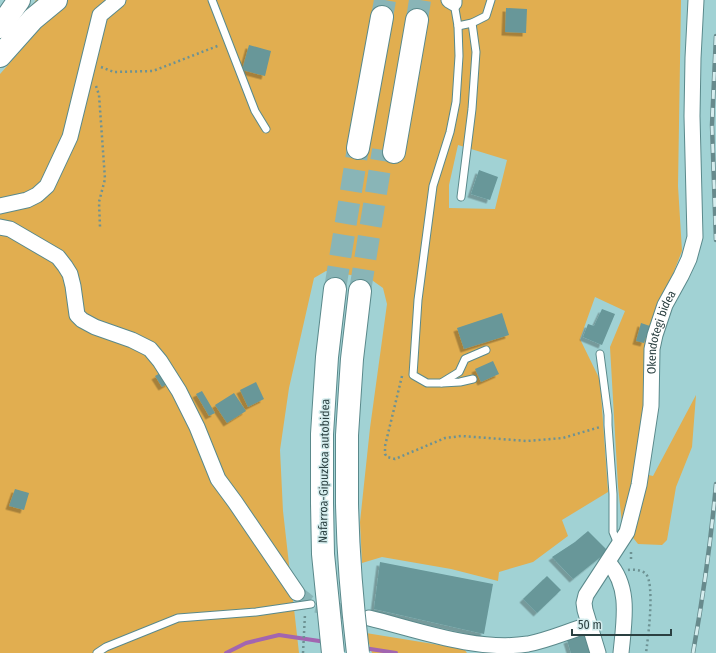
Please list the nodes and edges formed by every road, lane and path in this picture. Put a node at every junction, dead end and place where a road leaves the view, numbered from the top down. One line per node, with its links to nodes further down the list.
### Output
1 (19, 0): 12 (highway)
2 (56, 0): 14 (highway)
3 (118, 0): 15 (street)
4 (212, 0): 13 (lane)
5 (490, 0): 10 (lane)
6 (696, 0): 31 (street, Okendotegi bidea)
7 (452, 1): 11 (lane)
8 (382, 17): 17 (highway)
9 (412, 20): 18 (highway)
10 (472, 23): 11 (lane); 19 (lane)
11 (458, 26): 29 (lane)
12 (0, 27)
13 (228, 41): 15 (path); 16 (lane)
14 (0, 56)
15 (89, 63): 20 (street); 22 (path)
16 (266, 129)
17 (358, 148)
18 (388, 151)
19 (461, 197)
20 (0, 206)
21 (0, 227): 33 (street)
22 (100, 227)
23 (335, 288): 39 (highway, Nafarroa-Gipuzkoa autobidea, bridge)
24 (365, 292): 40 (highway, Nafarroa-Gipuzkoa autobidea, bridge)
25 (486, 350): 29 (lane)
26 (600, 354): 30 (lane)
27 (403, 373): 30 (path)
28 (473, 379): 29 (lane)
29 (441, 383)
30 (608, 424): 31 (lane)
31 (619, 546): 32 (street, Okendotegi bidea)
32 (612, 567): 36 (street, Okendotegi bidea); 42 (street); 43 (path)
33 (297, 593)
34 (311, 604): 37 (lane); 38 (path)
35 (369, 618): 36 (street)
36 (589, 625): 41 (street, Okendotegi bidea)
37 (97, 653)
38 (303, 653)
39 (332, 653)
40 (358, 653)
41 (598, 653)
42 (621, 653)
43 (646, 653)

